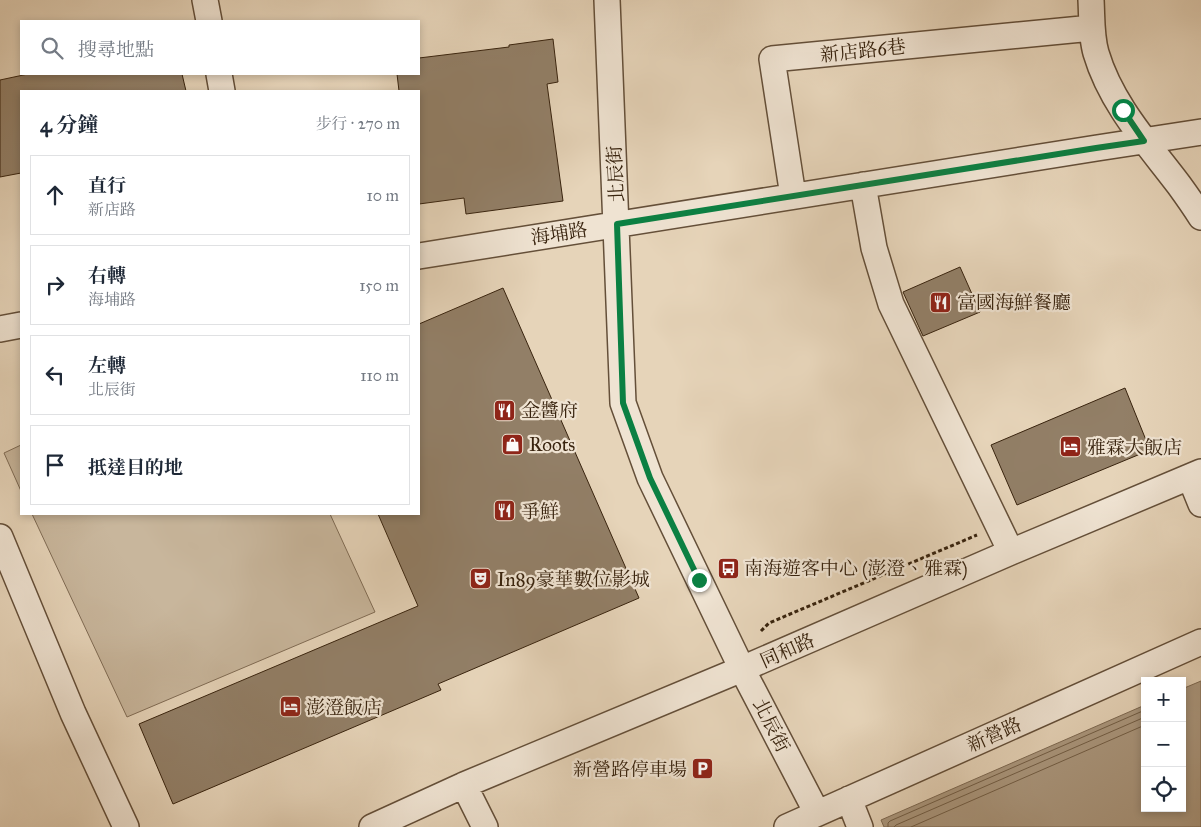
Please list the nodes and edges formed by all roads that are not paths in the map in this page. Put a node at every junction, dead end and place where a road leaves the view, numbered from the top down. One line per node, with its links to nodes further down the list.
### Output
1 (205, 0): 4 (street)
2 (607, 0): 13 (street, 北辰街)
3 (1091, 0): 5 (street)
4 (209, 20)
5 (1092, 28): 9 (street); 11 (street, 新店路6巷)
6 (219, 75): 7 (street)
7 (222, 90)
8 (1201, 132): 9 (street, 海埔路)
9 (1144, 141): 10 (street, 海埔路); 12 (street)
10 (863, 186): 11 (street, 海埔路); 20 (street)
11 (793, 196): 13 (street, 海埔路)
12 (1201, 217)
13 (617, 224): 14 (street, 海埔路); 22 (street, 北辰街)
14 (420, 256)
15 (20, 325): 16 (street)
16 (0, 329)
17 (1195, 475): 18 (street); 20 (street, 同和路)
18 (1201, 504)
19 (0, 538): 26 (street)
20 (1011, 552): 22 (street, 同和路)
21 (1201, 642): 24 (street, 新營路)
22 (742, 669): 23 (street, 同和路); 25 (street, 北辰街)
23 (464, 784): 27 (street, 同和路); 28 (street)
24 (849, 799): 25 (street, 新營路); 30 (street)
25 (817, 813): 29 (street, 新營路)
26 (126, 827)
27 (372, 827)
28 (485, 827)
29 (787, 827)
30 (860, 827)

